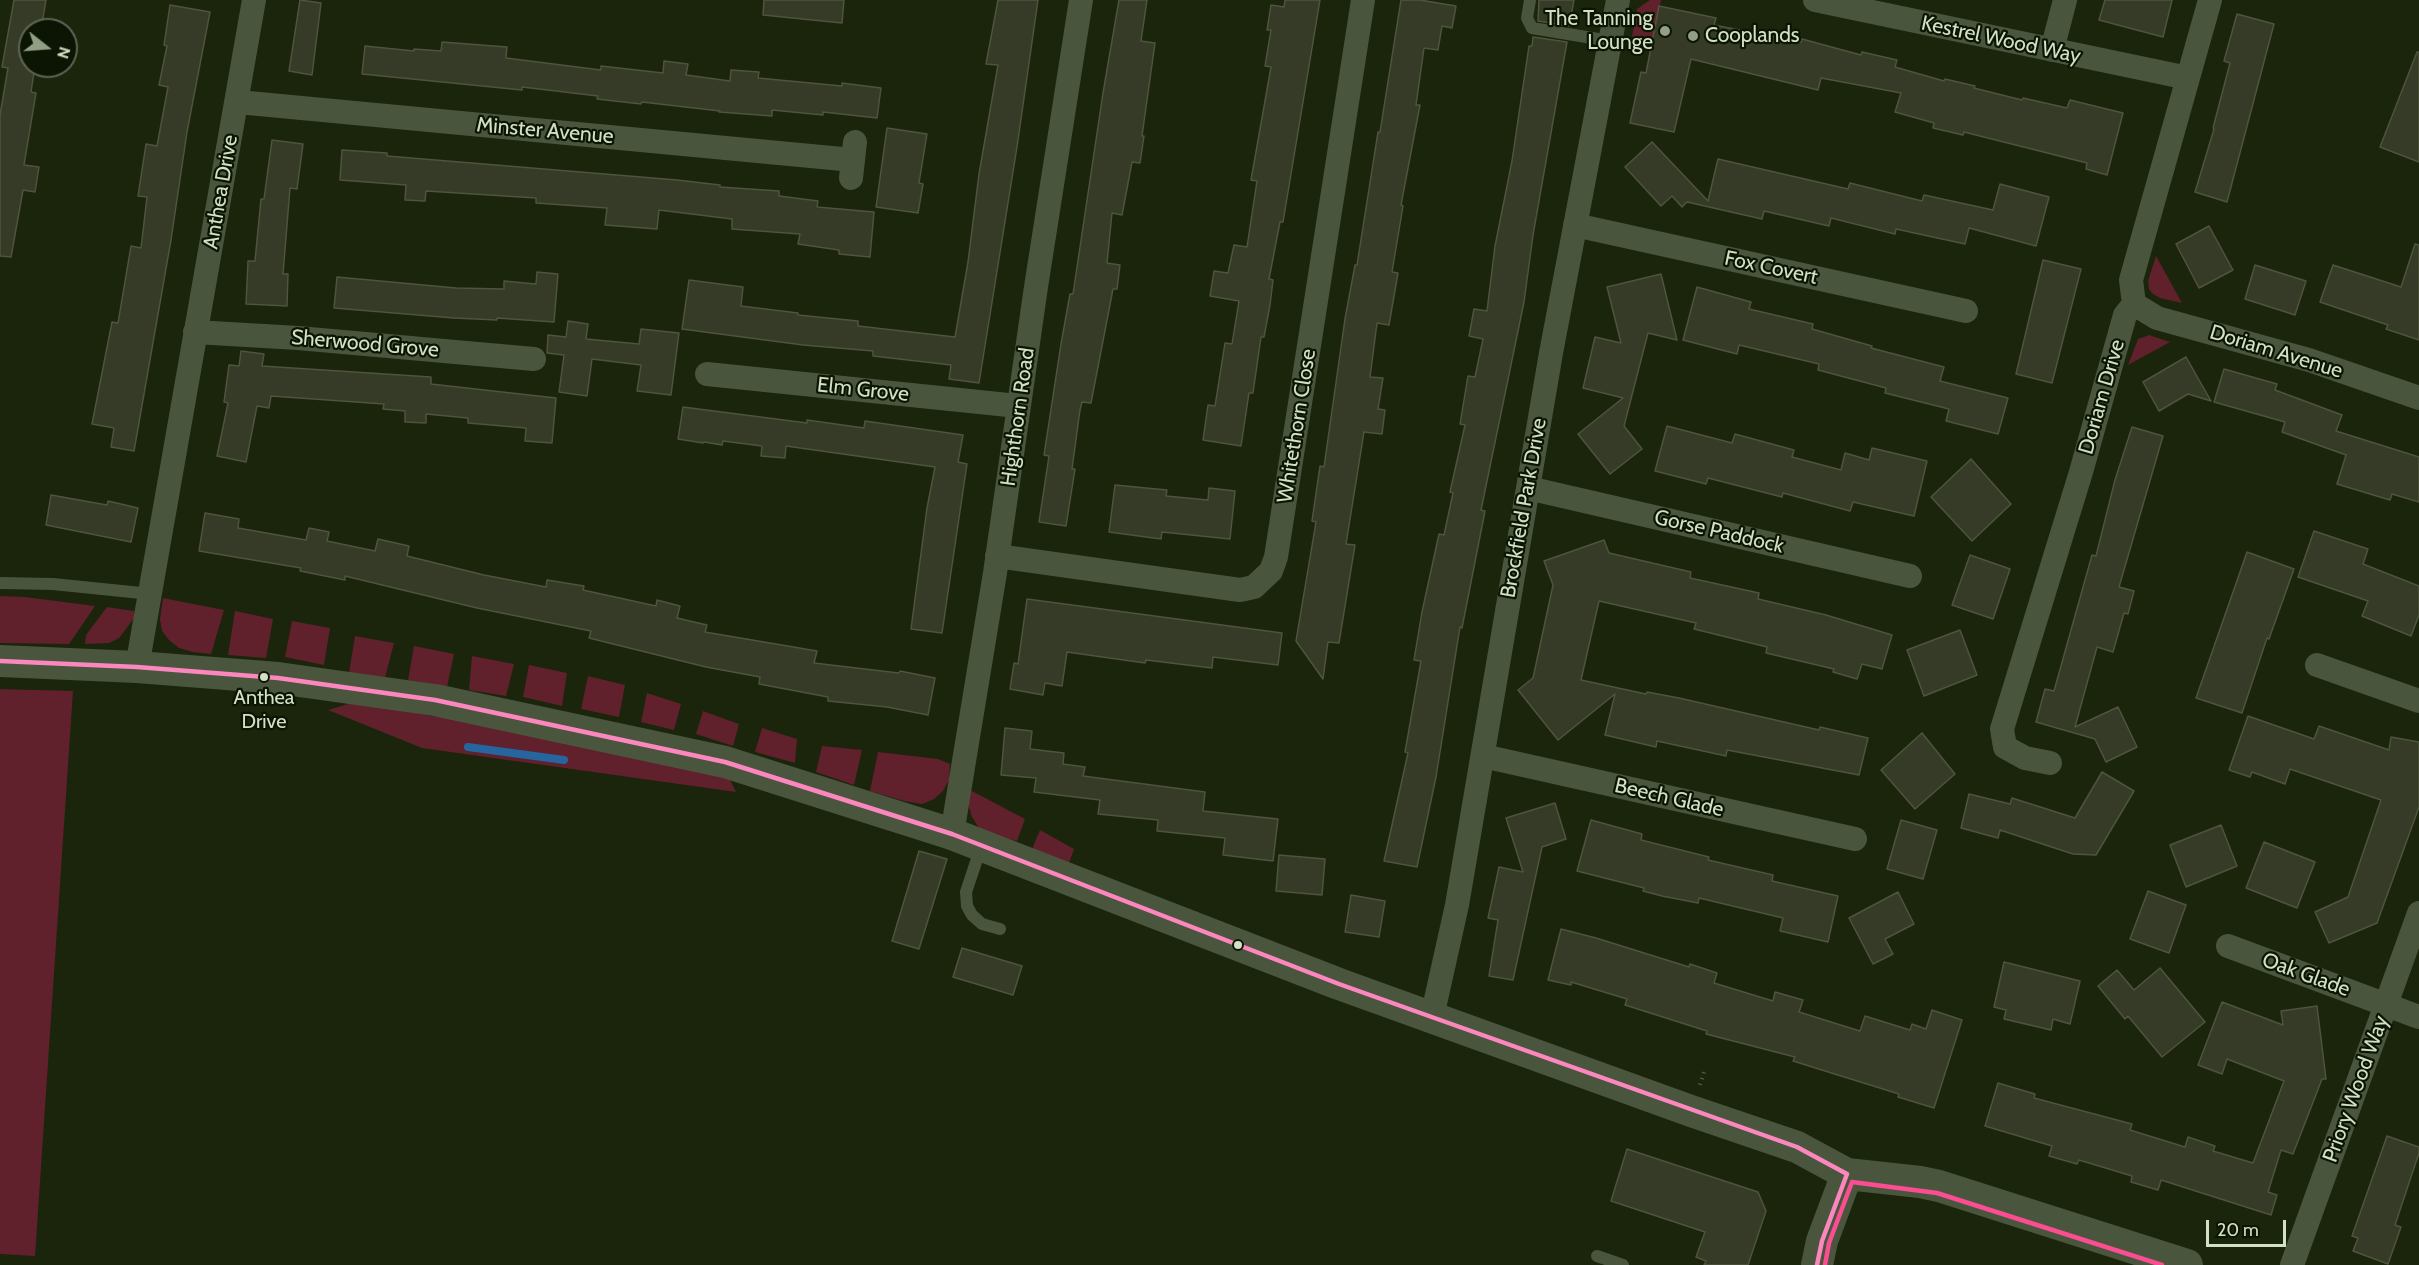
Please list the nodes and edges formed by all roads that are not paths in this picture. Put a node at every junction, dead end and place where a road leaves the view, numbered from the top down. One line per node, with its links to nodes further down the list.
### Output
1 (255, 0): 12 (street, Anthea Drive)
2 (1081, 0): 21 (street, Highthorn Road)
3 (1363, 0): 23 (street, Whitethorn Close)
4 (1530, 0): 9 (lane)
5 (1618, 0): 9 (street, Brockfield Park Drive)
6 (1815, 0): 10 (street, Kestrel Wood Way)
7 (2065, 0): 10 (street)
8 (2210, 0): 11 (street, Doriam Drive)
9 (1610, 41): 14 (street, Brockfield Park Drive)
10 (2052, 50): 11 (street, Kestrel Wood Way)
11 (2188, 78): 15 (street, Doriam Drive)
12 (238, 102): 13 (street, Minster Avenue); 17 (street, Anthea Drive)
13 (853, 160)
14 (1575, 225): 16 (street, Fox Covert); 22 (street, Brockfield Park Drive)
15 (2134, 304): 20 (street, Doriam Avenue); 32 (street, Doriam Drive)
16 (1966, 310)
17 (195, 332): 18 (street, Sherwood Grove); 26 (street, Anthea Drive)
18 (534, 358)
19 (707, 373): 21 (street, Elm Grove)
20 (2419, 398)
21 (1018, 406): 23 (street, Highthorn Road)
22 (1528, 488): 24 (street, Gorse Paddock); 31 (street, Brockfield Park Drive)
23 (997, 556): 33 (street, Highthorn Road)
24 (1910, 575)
25 (0, 583): 26 (lane)
26 (151, 594): 29 (street, Anthea Drive)
27 (0, 661): 29 (street)
28 (2317, 665): 30 (street)
29 (137, 667): 33 (street)
30 (2419, 701)
31 (1483, 756): 34 (street, Beech Glade); 40 (street, Brockfield Park Drive)
32 (2050, 763)
33 (952, 834): 35 (street)
34 (1855, 840)
35 (981, 846): 37 (lane); 40 (street)
36 (2419, 913): 39 (street, Priory Wood Way)
37 (1000, 929)
38 (2228, 946): 39 (street, Oak Glade)
39 (2386, 1005): 41 (street, Oak Glade); 47 (street, Priory Wood Way)
40 (1432, 1017): 42 (street)
41 (2419, 1017)
42 (1847, 1174): 45 (street); 46 (street)
43 (1597, 1256): 44 (lane)
44 (1623, 1265)
45 (1817, 1265)
46 (2187, 1265)
47 (2292, 1265)

